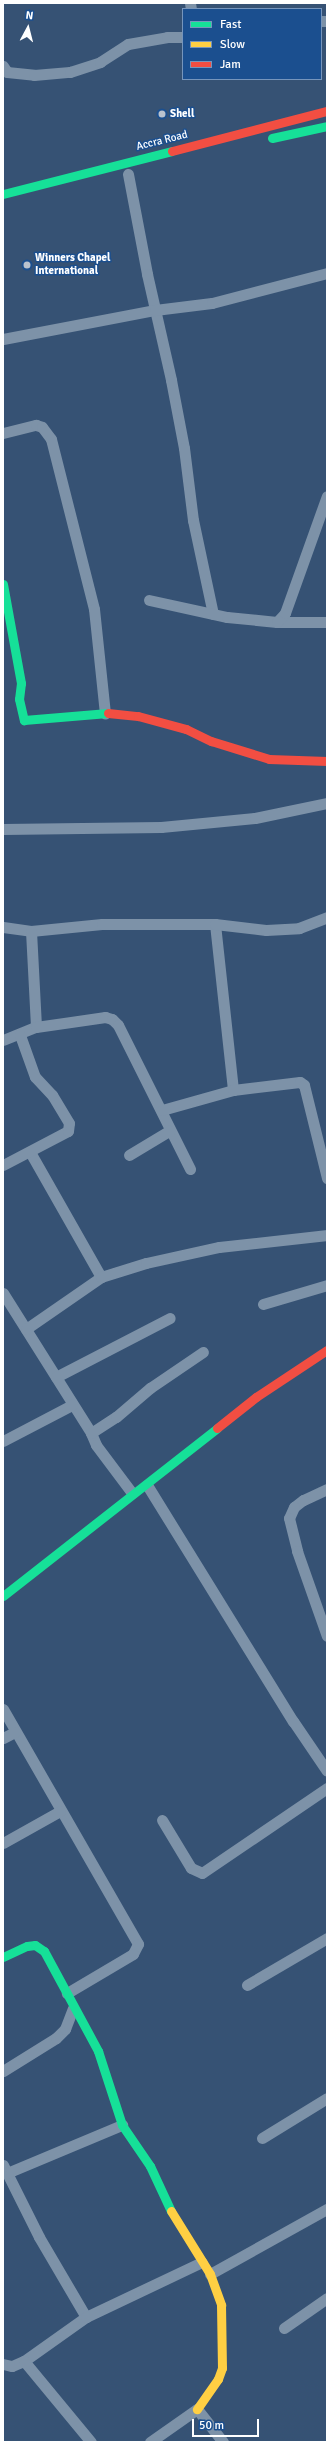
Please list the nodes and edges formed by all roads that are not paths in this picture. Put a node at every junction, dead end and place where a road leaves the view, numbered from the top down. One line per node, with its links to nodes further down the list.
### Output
1 (182, 37): 2 (street)
2 (3, 66)
3 (327, 110): 7 (main road, Accra Road)
4 (327, 126): 5 (main road)
5 (261, 141)
6 (128, 174): 9 (street)
7 (3, 194)
8 (327, 273): 9 (street)
9 (155, 310): 10 (street); 15 (street)
10 (3, 339)
11 (3, 433): 18 (street)
12 (327, 496): 16 (street)
13 (3, 584): 18 (main road)
14 (149, 600): 15 (street)
15 (213, 614): 16 (street)
16 (277, 622): 17 (street)
17 (327, 622)
18 (105, 713): 19 (main road)
19 (327, 761)
20 (327, 803): 21 (street)
21 (3, 829)
22 (327, 917): 23 (street)
23 (215, 924): 25 (street); 29 (street)
24 (3, 927): 25 (street)
25 (31, 931): 26 (street)
26 (36, 1026): 27 (street); 30 (street)
27 (20, 1035): 28 (street); 32 (street)
28 (3, 1040)
29 (233, 1090): 30 (street); 36 (street)
30 (162, 1110): 31 (street)
31 (169, 1131): 33 (street); 35 (street)
32 (30, 1152): 34 (street); 38 (street)
33 (129, 1155)
34 (3, 1165)
35 (190, 1169)
36 (327, 1178)
37 (327, 1235): 38 (street)
38 (101, 1277): 43 (street)
39 (327, 1285): 41 (street)
40 (3, 1293): 43 (street)
41 (262, 1304)
42 (170, 1318): 46 (street)
43 (26, 1329): 46 (street)
44 (327, 1350): 50 (main road)
45 (203, 1352): 48 (street)
46 (56, 1377): 47 (street)
47 (72, 1405): 48 (street); 49 (street)
48 (92, 1434): 52 (street)
49 (3, 1441)
50 (147, 1485): 52 (main road); 58 (street)
51 (327, 1489): 54 (street)
52 (132, 1493): 53 (main road)
53 (3, 1596)
54 (327, 1636)
55 (3, 1709): 56 (street)
56 (15, 1732): 57 (street); 60 (street)
57 (3, 1738)
58 (327, 1771)
59 (327, 1788): 61 (street)
60 (60, 1811): 62 (street); 66 (street)
61 (162, 1820)
62 (3, 1843)
63 (327, 1938): 65 (street)
64 (3, 1957): 66 (main road)
65 (247, 1985)
66 (67, 1993): 67 (main road)
67 (73, 2008): 68 (street); 70 (main road)
68 (3, 2071)
69 (327, 2098): 71 (street)
70 (122, 2125): 72 (street); 74 (main road)
71 (262, 2138)
72 (5, 2169): 77 (street)
73 (327, 2208): 75 (street)
74 (202, 2262): 75 (main road); 77 (street)
75 (210, 2274): 81 (main road)
76 (327, 2298): 78 (street)
77 (86, 2317): 79 (street)
78 (284, 2328)
79 (24, 2361): 80 (street); 82 (street)
80 (3, 2364)
81 (197, 2409): 83 (street); 84 (street)
82 (90, 2442)
83 (150, 2442)
84 (223, 2442)

